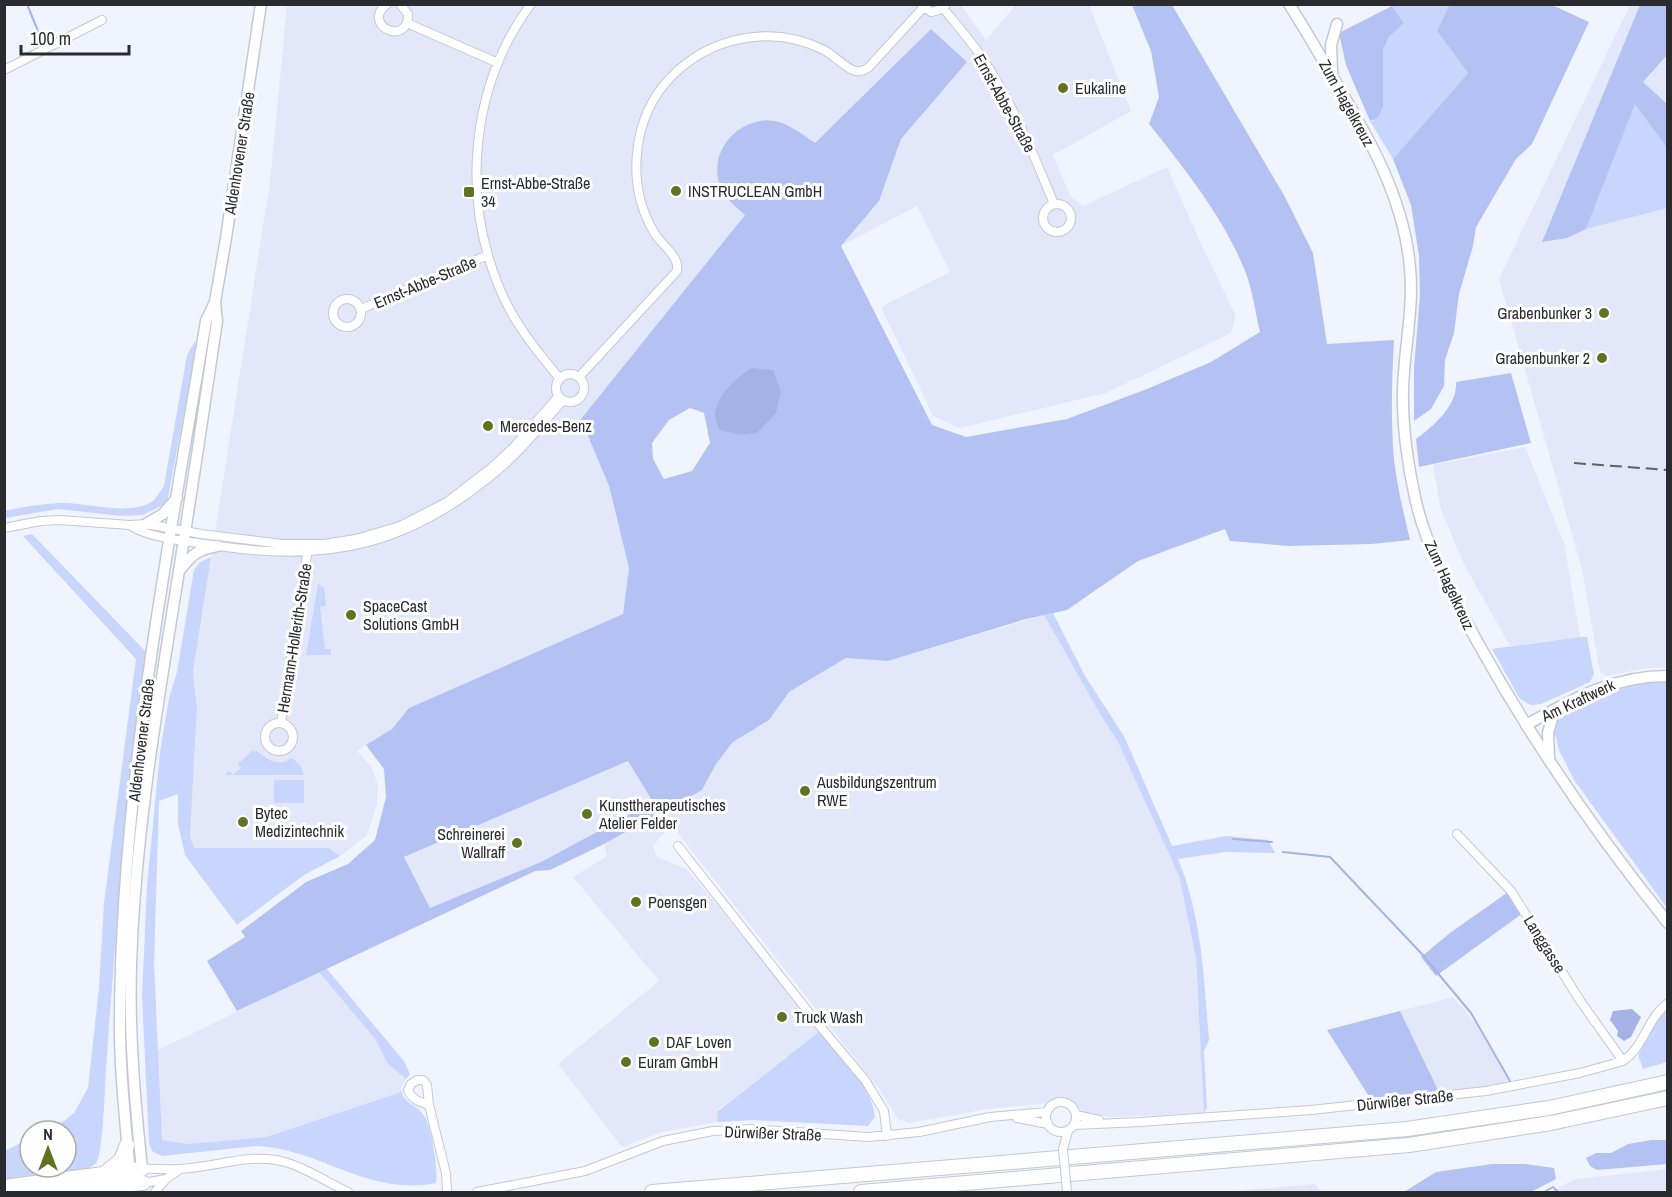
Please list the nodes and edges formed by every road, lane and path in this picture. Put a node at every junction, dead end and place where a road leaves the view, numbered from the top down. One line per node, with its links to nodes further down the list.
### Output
1 (261, 4): 16 (main road, Aldenhovener Straße)
2 (387, 4): 9 (street)
3 (400, 4): 9 (street)
4 (531, 4): 11 (street, Ernst-Abbe-Straße)
5 (1289, 4): 13 (main road, Zum Hagelkreuz)
6 (922, 6): 7 (street); 18 (street)
7 (944, 6): 14 (street, Ernst-Abbe-Straße)
8 (102, 20): 12 (street)
9 (406, 23): 11 (street)
10 (1337, 24): 13 (main road)
11 (498, 63): 15 (street, Ernst-Abbe-Straße)
12 (4, 70)
13 (1333, 77): 33 (main road, Zum Hagelkreuz)
14 (1054, 204)
15 (488, 255): 17 (street, Ernst-Abbe-Straße); 19 (street, Ernst-Abbe-Straße)
16 (215, 302): 21 (main road, Aldenhovener Straße); 26 (main road, Aldenhovener Straße)
17 (361, 309)
18 (579, 377): 19 (street); 20 (street)
19 (560, 378): 20 (street)
20 (561, 398): 28 (street, Hermann-Hollerith-Straße)
21 (178, 498): 22 (main road); 25 (main road, Aldenhovener Straße)
22 (146, 524): 23 (street); 25 (street)
23 (130, 525): 24 (street); 25 (street)
24 (4, 528)
25 (172, 533): 26 (street); 50 (main road, Aldenhovener Straße)
26 (184, 536): 27 (street, Hermann-Hollerith-Straße); 28 (street, Hermann-Hollerith-Straße); 29 (main road, Aldenhovener Straße)
27 (217, 546): 28 (street, Hermann-Hollerith-Straße); 29 (main road)
28 (308, 548): 32 (street, Hermann-Hollerith-Straße)
29 (179, 571): 53 (main road, Aldenhovener Straße)
30 (1668, 676): 31 (main road, Am Kraftwerk)
31 (1554, 711): 33 (main road, Am Kraftwerk); 34 (main road)
32 (281, 723)
33 (1526, 725): 34 (main road, Zum Hagelkreuz)
34 (1549, 760): 37 (main road, Zum Hagelkreuz)
35 (1457, 834): 39 (street, Langgasse)
36 (678, 846): 49 (street)
37 (1668, 923)
38 (1668, 1003): 39 (street)
39 (1623, 1061): 46 (street, Dürwißer Straße)
40 (1668, 1082): 61 (highway)
41 (1668, 1098): 62 (highway)
42 (429, 1105): 59 (street)
43 (1047, 1112): 44 (street); 45 (street, Dürwißer Straße); 47 (street)
44 (1076, 1115): 46 (street, Dürwißer Straße); 48 (street)
45 (1004, 1116): 47 (street, Dürwißer Straße); 49 (street, Dürwißer Straße)
46 (1109, 1123): 48 (street, Dürwißer Straße)
47 (1047, 1124): 48 (street)
48 (1065, 1133): 63 (street, bridge)
49 (887, 1136): 60 (street, Dürwißer Straße)
50 (127, 1145): 52 (highway); 53 (main road, Aldenhovener Straße)
51 (179, 1170): 53 (street); 54 (street); 58 (street)
52 (104, 1174): 53 (highway); 55 (highway)
53 (136, 1177): 54 (street); 56 (highway)
54 (166, 1179): 57 (street)
55 (4, 1187)
56 (34, 1192)
57 (155, 1192)
58 (348, 1192)
59 (447, 1192)
60 (477, 1192)
61 (652, 1192)
62 (861, 1192)
63 (1067, 1192)

